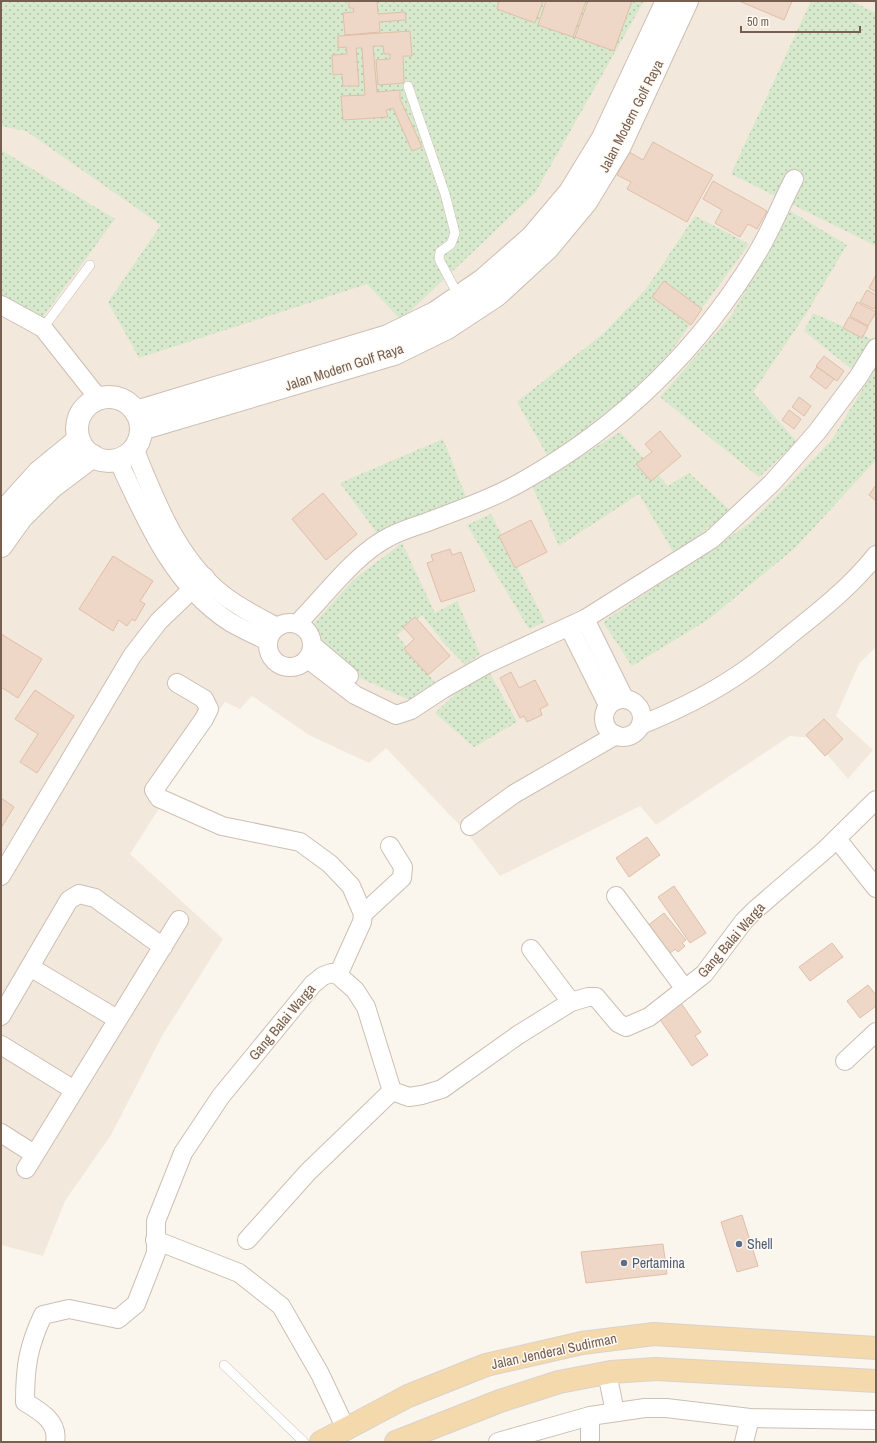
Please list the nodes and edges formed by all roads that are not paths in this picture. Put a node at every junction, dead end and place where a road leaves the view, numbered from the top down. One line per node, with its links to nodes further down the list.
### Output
1 (667, 1): 7 (street, Jalan Modern Golf Raya)
2 (687, 1): 7 (street, Jalan Modern Golf Raya)
3 (408, 86): 7 (lane)
4 (794, 179): 20 (street)
5 (90, 265): 8 (lane)
6 (1, 305): 8 (street)
7 (463, 306): 11 (street, Jalan Modern Golf Raya)
8 (43, 328): 10 (street)
9 (876, 348): 19 (street)
10 (99, 399): 11 (street); 12 (street)
11 (132, 437): 13 (street); 17 (street); 18 (street)
12 (78, 440): 13 (street); 14 (street)
13 (93, 456): 15 (street)
14 (1, 514)
15 (1, 546)
16 (876, 555): 26 (street)
17 (204, 577): 18 (street); 22 (street)
18 (191, 589): 22 (street); 32 (street)
19 (585, 619): 21 (street); 25 (street)
20 (297, 624): 22 (street); 23 (street)
21 (569, 627): 23 (street); 25 (street)
22 (272, 634): 23 (street)
23 (310, 652)
24 (177, 683): 35 (street)
25 (616, 702): 26 (street); 27 (street)
26 (641, 725): 27 (street)
27 (616, 735): 29 (street)
28 (876, 800): 30 (street, Gang Balai Warga)
29 (470, 826)
30 (837, 839): 33 (street); 41 (street, Gang Balai Warga)
31 (390, 846): 35 (street)
32 (1, 876)
33 (876, 888)
34 (616, 896): 41 (street)
35 (363, 914): 40 (street)
36 (179, 920): 37 (street)
37 (163, 947): 39 (street); 44 (street)
38 (531, 949): 42 (street)
39 (30, 967): 43 (street); 44 (street)
40 (338, 974): 49 (street); 51 (street, Gang Balai Warga)
41 (686, 989): 42 (street, Gang Balai Warga)
42 (571, 1002): 49 (street, Gang Balai Warga)
43 (1, 1016)
44 (117, 1019): 48 (street)
45 (876, 1032): 47 (street)
46 (1, 1045): 48 (street)
47 (844, 1061)
48 (74, 1090): 50 (street)
49 (392, 1091): 52 (street)
50 (1, 1134)
51 (155, 1240): 61 (street); 63 (street, Gang Balai Warga)
52 (247, 1240)
53 (876, 1348): 61 (main road, Jalan Jenderal Sudirman)
54 (224, 1365): 64 (lane)
55 (607, 1373): 56 (main road); 57 (street); 62 (main road)
56 (876, 1381)
57 (615, 1412): 58 (street); 59 (street)
58 (590, 1416): 67 (street); 68 (street)
59 (750, 1418): 60 (street); 69 (street)
60 (876, 1420)
61 (346, 1429): 65 (main road, Jalan Jenderal Sudirman)
62 (424, 1437): 66 (main road)
63 (55, 1442)
64 (304, 1442)
65 (321, 1442)
66 (396, 1442)
67 (498, 1442)
68 (590, 1442)
69 (744, 1442)

